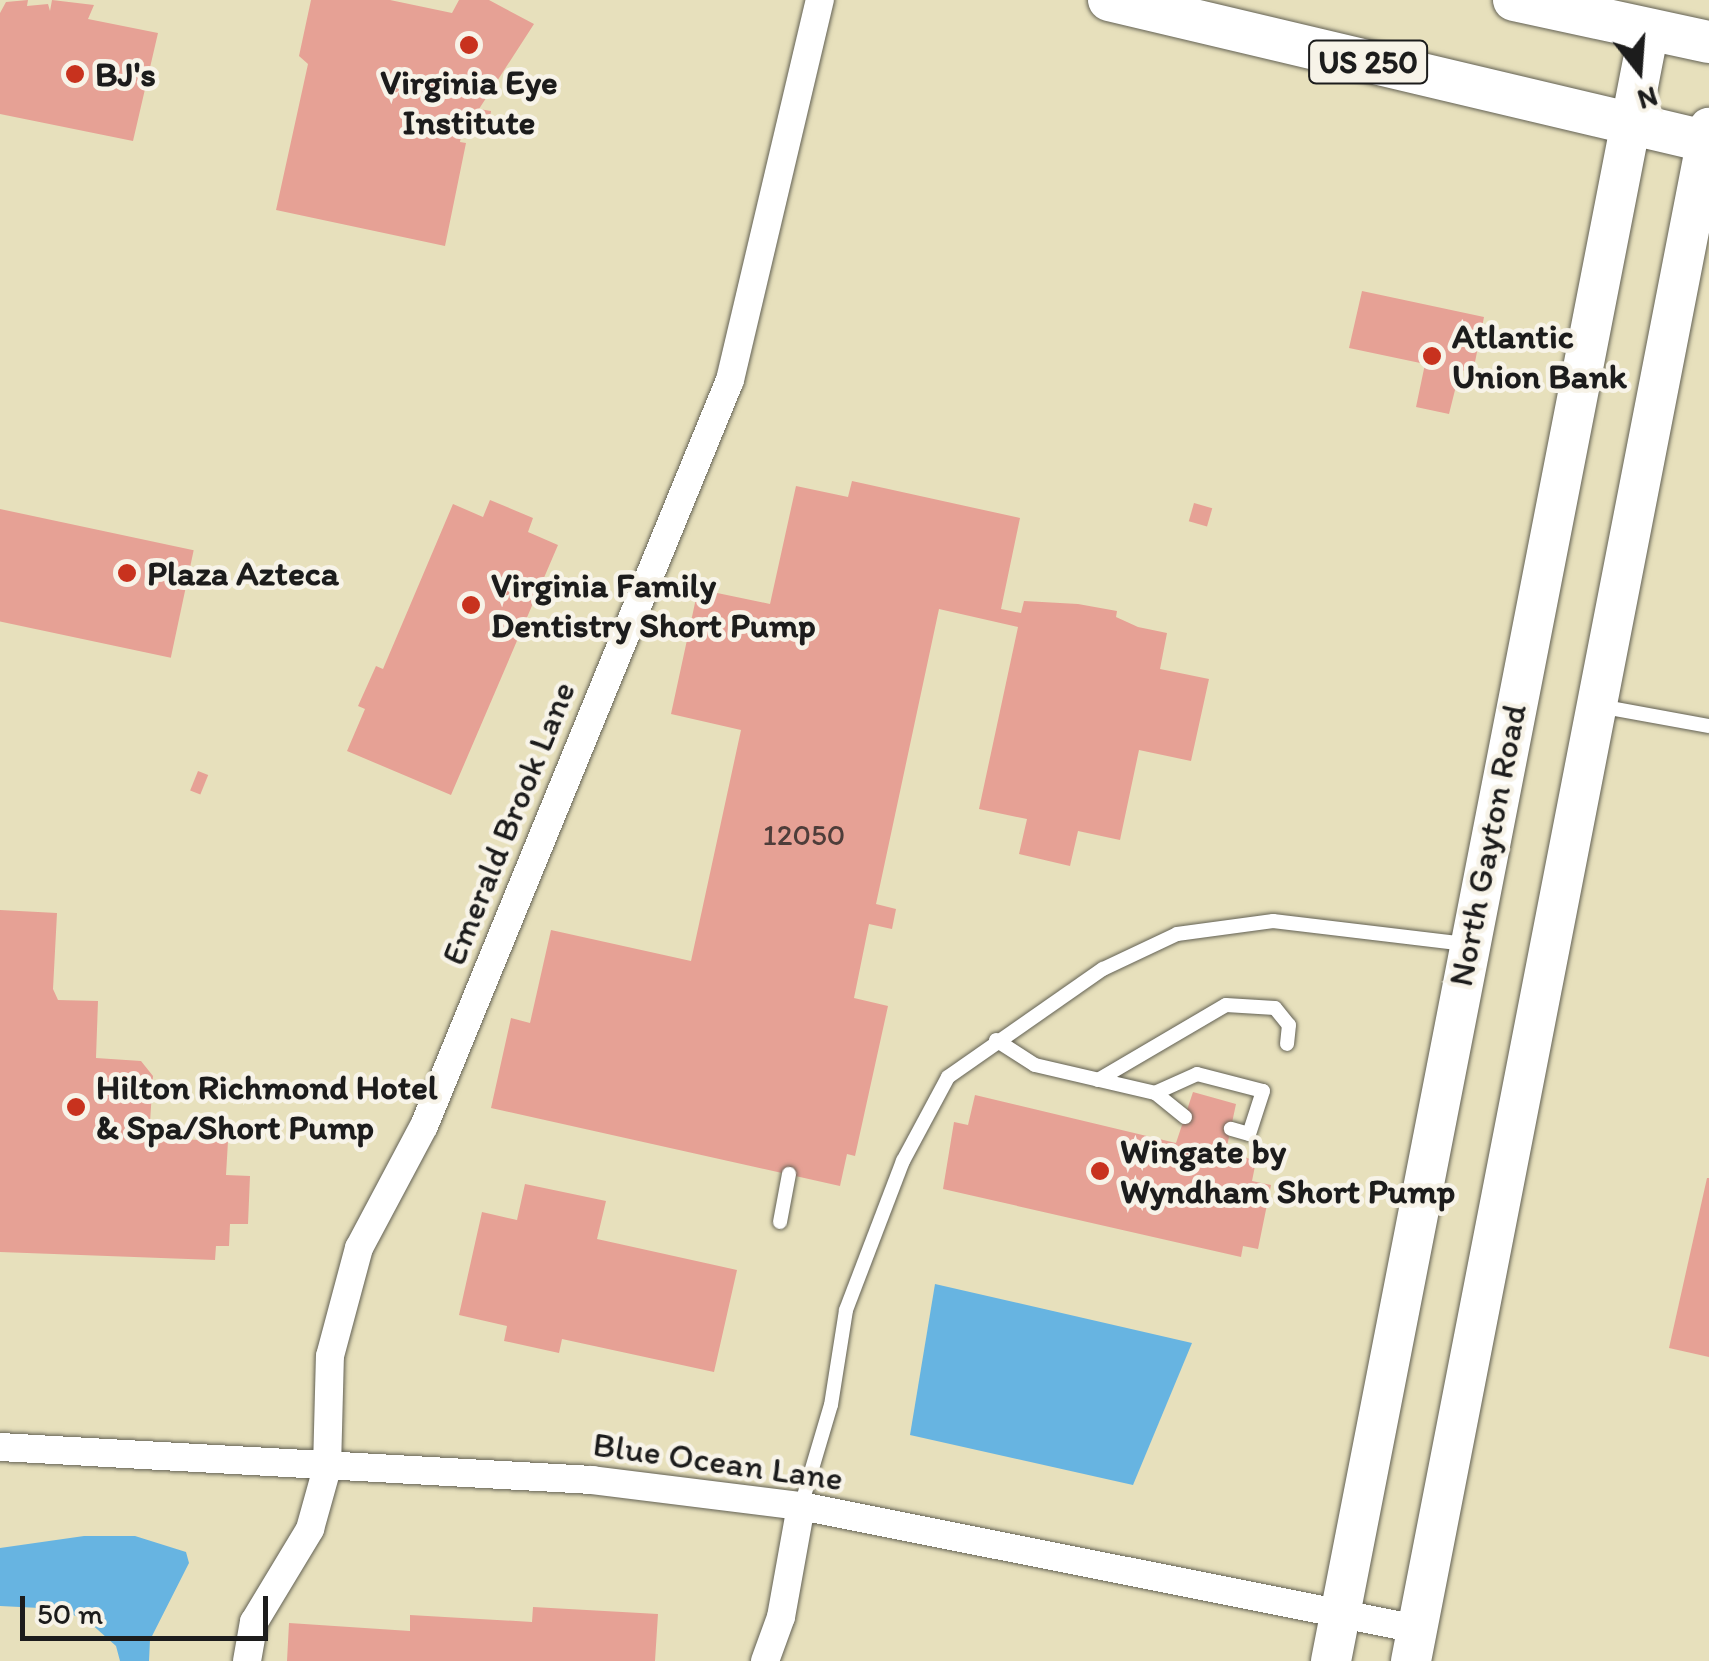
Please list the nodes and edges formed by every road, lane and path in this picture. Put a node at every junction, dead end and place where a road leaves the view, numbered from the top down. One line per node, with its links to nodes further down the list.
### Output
1 (820, 0): 20 (street, Emerald Brook Lane)
2 (1108, 0): 6 (main road, US 250)
3 (1514, 0): 4 (main road)
4 (1649, 30): 5 (main road); 6 (main road, North Gayton Road)
5 (1709, 42)
6 (1627, 124): 7 (main road, US 250); 10 (main road, North Gayton Road)
7 (1708, 137): 8 (main road)
8 (1598, 706): 9 (lane); 23 (main road)
9 (1709, 726)
10 (1468, 945): 11 (lane); 22 (main road, North Gayton Road)
11 (996, 1040): 13 (lane); 21 (lane)
12 (1287, 1044): 13 (lane)
13 (1098, 1080): 14 (lane)
14 (1155, 1093): 15 (lane); 16 (lane)
15 (1185, 1116)
16 (1230, 1129)
17 (789, 1174): 18 (lane)
18 (780, 1222)
19 (0, 1447): 20 (street, Blue Ocean Lane)
20 (327, 1468): 21 (street, Blue Ocean Lane); 24 (street, Emerald Brook Lane)
21 (801, 1506): 22 (street, Blue Ocean Lane); 25 (street)
22 (1340, 1613): 23 (street, Blue Ocean Lane); 26 (main road, North Gayton Road)
23 (1414, 1645)
24 (247, 1661)
25 (765, 1661)
26 (1331, 1661)

